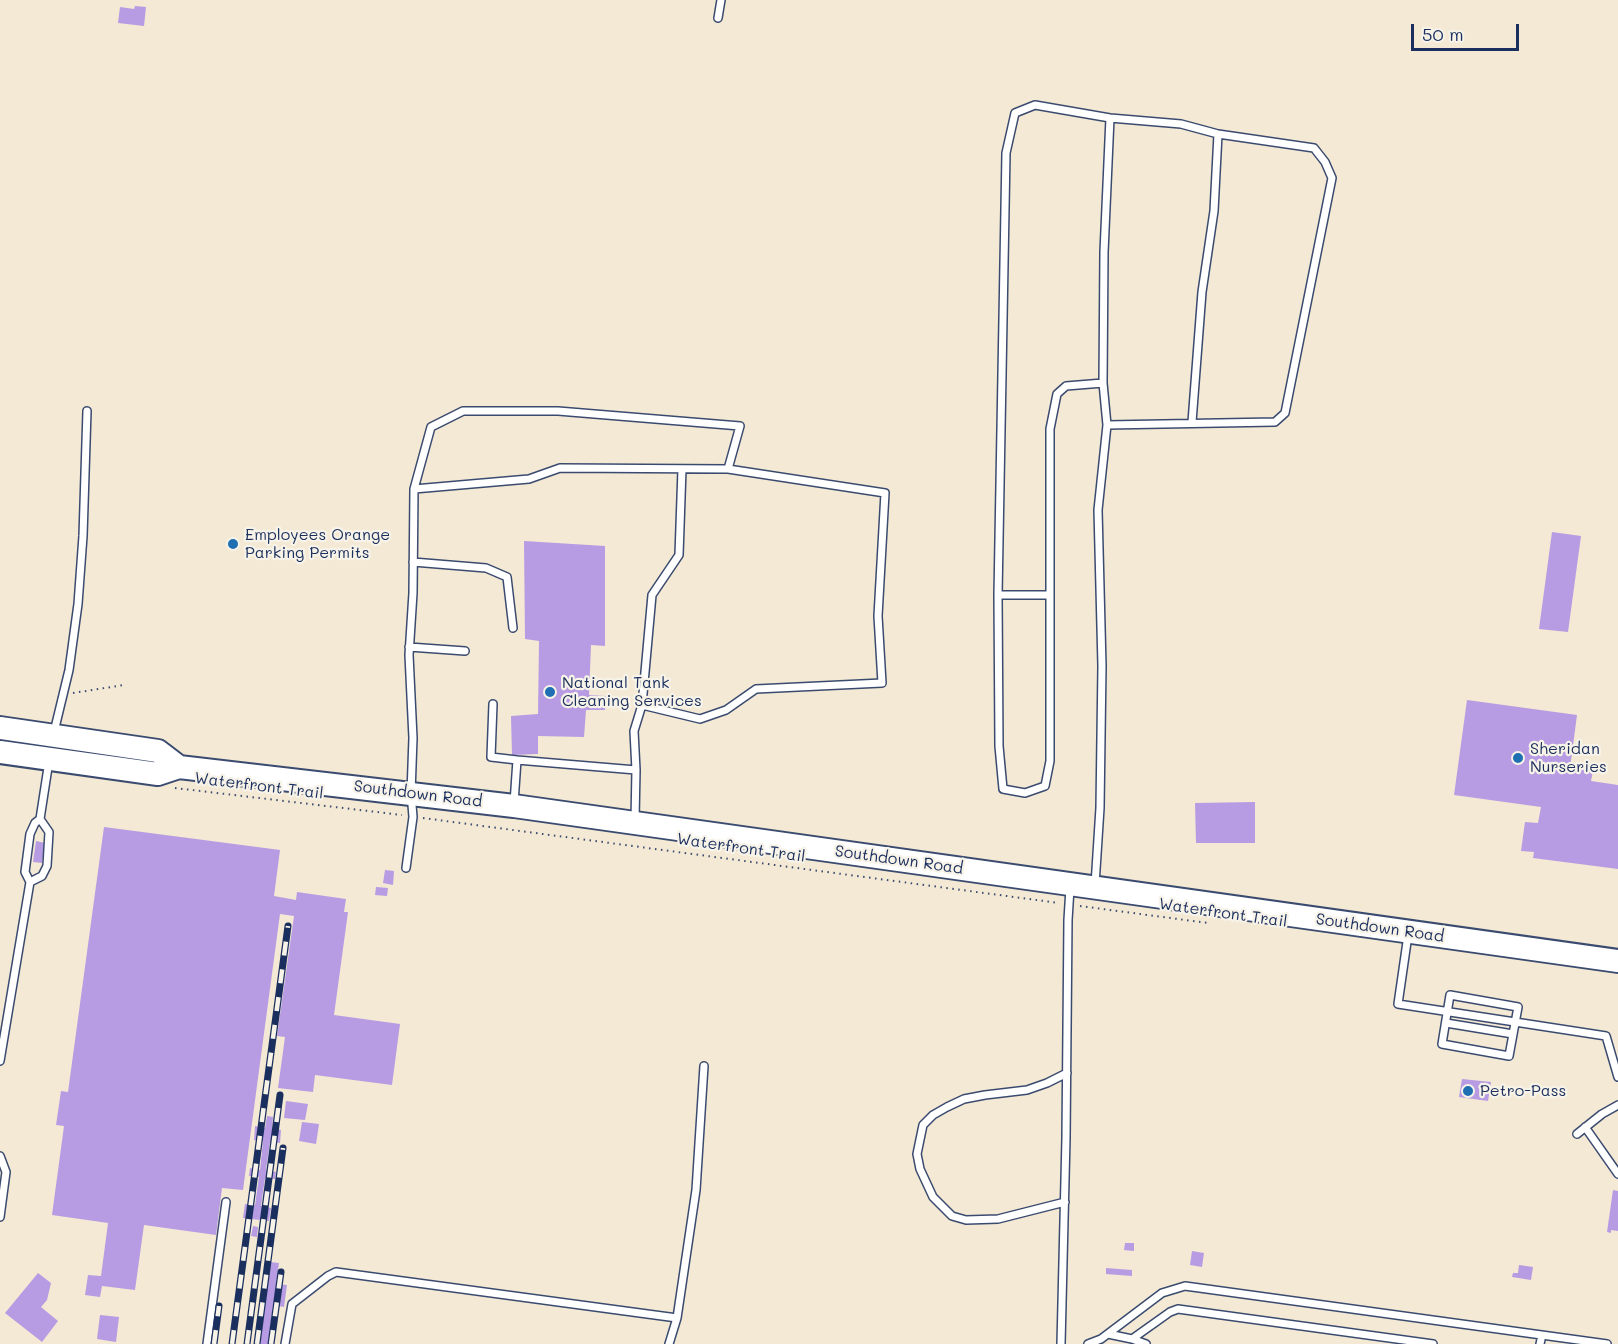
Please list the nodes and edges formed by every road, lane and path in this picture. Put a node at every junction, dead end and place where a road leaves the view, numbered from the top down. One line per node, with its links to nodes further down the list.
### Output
1 (721, 0): 2 (lane)
2 (718, 18)
3 (1110, 118): 4 (lane); 5 (lane); 13 (lane)
4 (1218, 134): 7 (lane); 7 (lane)
5 (1103, 383): 8 (lane); 14 (lane)
6 (87, 411): 19 (lane)
7 (1192, 422): 8 (lane)
8 (1107, 425): 36 (lane)
9 (682, 469): 10 (lane); 11 (lane); 21 (lane)
10 (728, 469): 11 (lane); 21 (lane)
11 (414, 489): 12 (lane)
12 (413, 562): 15 (lane); 16 (lane)
13 (998, 595): 14 (lane); 14 (lane)
14 (1050, 595)
15 (513, 628)
16 (409, 647): 17 (lane); 29 (lane)
17 (465, 651)
18 (124, 685): 19 (path)
19 (63, 694): 23 (lane)
20 (493, 704): 26 (lane)
21 (642, 705): 27 (lane)
22 (0, 728): 23 (main road, Southdown Road)
23 (52, 737): 25 (main road); 28 (main road, Southdown Road)
24 (0, 752): 25 (main road, Southdown Road)
25 (49, 760): 28 (main road, Southdown Road); 32 (lane)
26 (517, 760): 27 (lane); 30 (lane)
27 (636, 770): 33 (lane)
28 (177, 778): 29 (main road, Southdown Road); 31 (path, Waterfront Trail)
29 (411, 793): 30 (main road, Southdown Road); 31 (lane)
30 (514, 806): 33 (main road, Southdown Road)
31 (413, 817): 34 (lane); 37 (path, Waterfront Trail)
32 (40, 819): 35 (lane); 35 (lane)
33 (635, 823): 37 (main road, Southdown Road)
34 (406, 868)
35 (30, 882): 43 (lane)
36 (1095, 888): 37 (main road, Southdown Road); 39 (main road, Southdown Road)
37 (1070, 895): 38 (path, Waterfront Trail); 48 (lane)
38 (1209, 924)
39 (1408, 932): 40 (main road, Southdown Road); 41 (lane)
40 (1618, 961)
41 (1448, 1011): 42 (lane); 42 (lane); 44 (lane)
42 (1516, 1022): 45 (lane); 49 (lane)
43 (3, 1023): 46 (lane)
44 (1446, 1023): 45 (lane); 45 (lane)
45 (1513, 1034)
46 (0, 1061)
47 (705, 1066): 58 (lane)
48 (1067, 1073): 56 (lane); 56 (lane)
49 (1618, 1077)
50 (1618, 1105): 51 (lane)
51 (1585, 1127): 52 (lane); 54 (lane)
52 (1577, 1134)
53 (0, 1155): 57 (lane)
54 (1618, 1174)
55 (226, 1202): 64 (lane)
56 (1065, 1202): 67 (lane)
57 (0, 1217)
58 (677, 1318): 65 (lane); 66 (lane)
59 (1108, 1334): 60 (lane); 61 (lane); 68 (lane)
60 (1542, 1335): 63 (lane); 71 (lane)
61 (1132, 1340): 62 (lane); 69 (lane)
62 (1378, 1340): 70 (lane)
63 (1585, 1342): 72 (lane)
64 (207, 1344)
65 (285, 1344)
66 (669, 1344)
67 (1061, 1344)
68 (1089, 1344)
69 (1146, 1344)
70 (1433, 1344)
71 (1540, 1344)
72 (1607, 1344)

